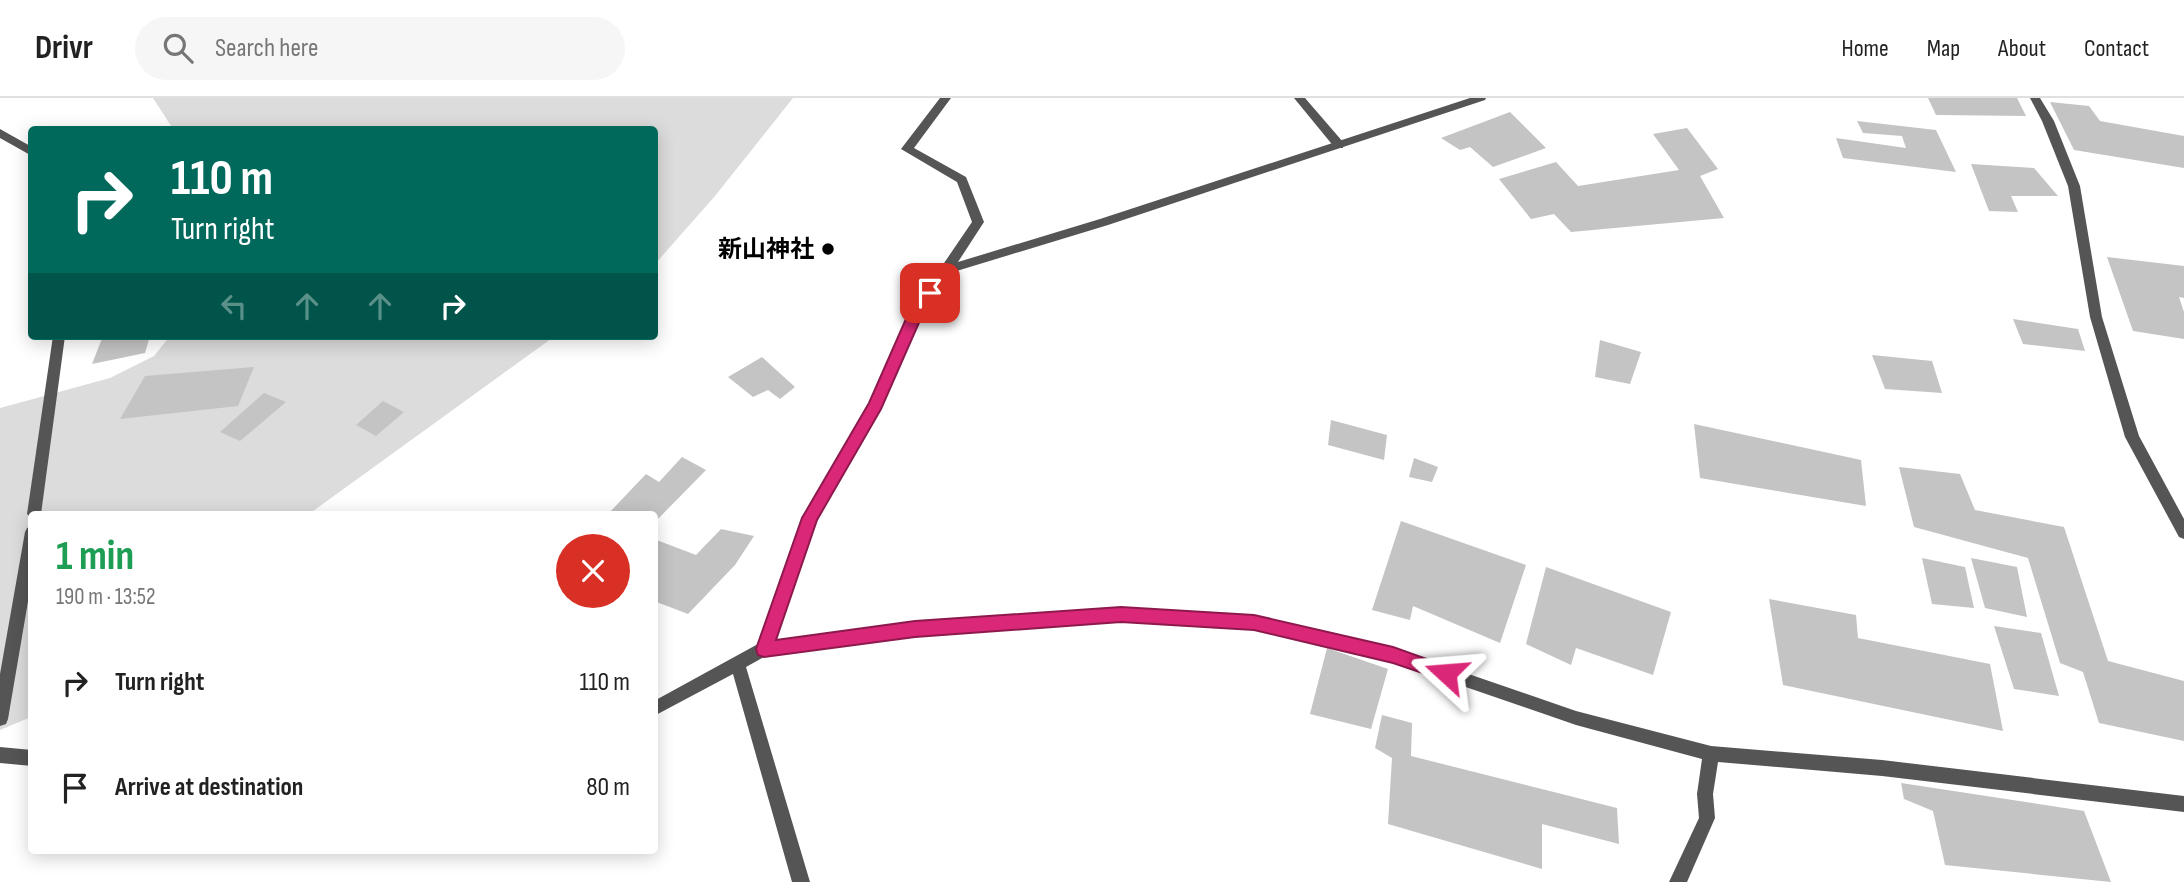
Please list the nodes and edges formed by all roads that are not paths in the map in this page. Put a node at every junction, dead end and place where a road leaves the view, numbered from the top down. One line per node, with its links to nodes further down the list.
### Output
1 (946, 98): 8 (street)
2 (1299, 98): 6 (street)
3 (1482, 98): 6 (street)
4 (2035, 98): 11 (street)
5 (0, 133): 7 (street)
6 (1339, 145): 8 (street)
7 (28, 150)
8 (946, 270): 13 (street)
9 (58, 340): 10 (street)
10 (34, 511)
11 (2184, 533)
12 (28, 555): 16 (street)
13 (764, 649): 14 (street); 17 (street)
14 (738, 665): 15 (street); 21 (street)
15 (658, 707)
16 (0, 719)
17 (1711, 754): 20 (street); 22 (street)
18 (0, 755): 19 (street)
19 (28, 758)
20 (2184, 804)
21 (801, 882)
22 (1678, 882)

